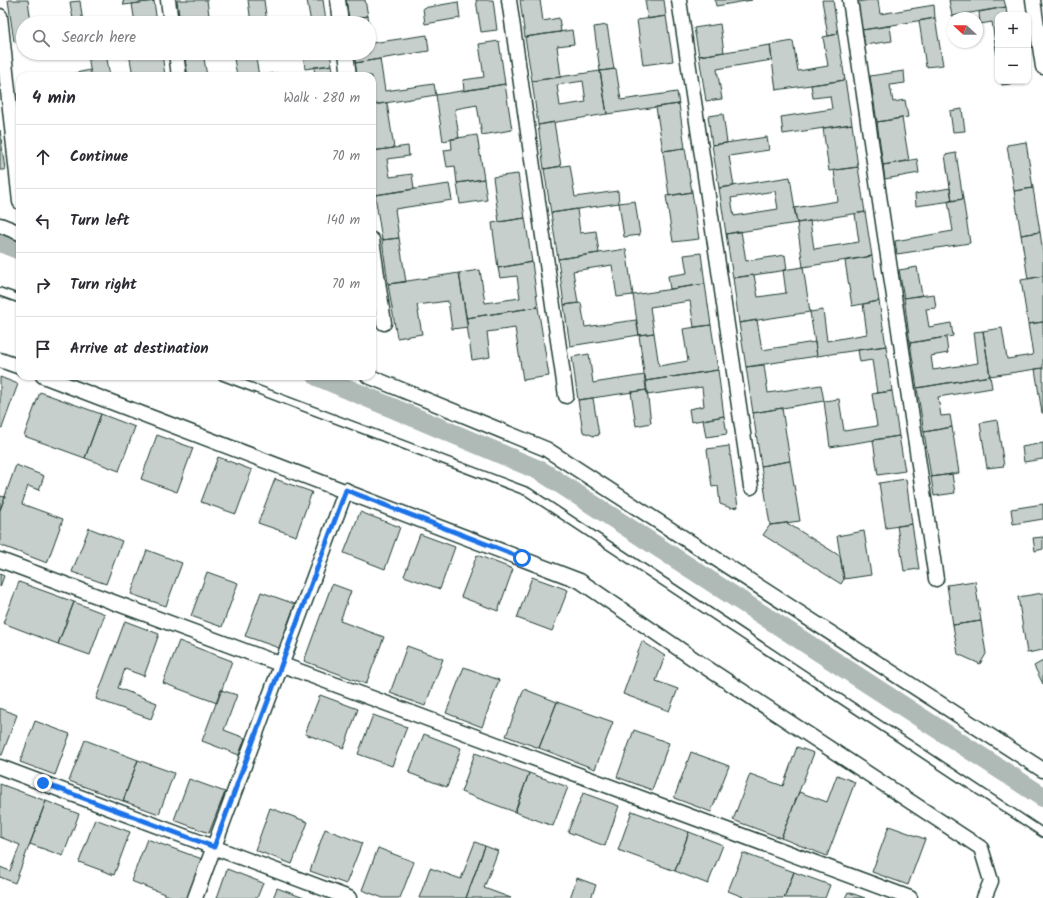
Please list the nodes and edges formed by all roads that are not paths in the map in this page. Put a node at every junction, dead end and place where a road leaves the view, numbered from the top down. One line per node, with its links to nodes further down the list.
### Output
1 (168, 0): 8 (street)
2 (338, 0): 9 (street)
3 (509, 0): 27 (street)
4 (679, 0): 28 (street)
5 (850, 0): 31 (street)
6 (1033, 0): 12 (street)
7 (0, 16): 15 (street)
8 (170, 16)
9 (341, 16)
10 (177, 60): 13 (street)
11 (347, 60): 14 (street)
12 (1043, 67)
13 (178, 72)
14 (348, 72)
15 (16, 165)
16 (0, 225): 17 (street)
17 (16, 231)
18 (376, 268): 21 (street)
19 (0, 292): 20 (lane)
20 (16, 298)
21 (384, 323)
22 (0, 360): 23 (street)
23 (16, 366)
24 (376, 379): 34 (street)
25 (54, 380): 29 (street)
26 (233, 380): 35 (lane)
27 (566, 396)
28 (751, 487)
29 (346, 490): 32 (street); 40 (street)
30 (0, 560): 32 (street)
31 (936, 579)
32 (281, 664): 36 (street); 39 (street)
33 (0, 767): 36 (street)
34 (1043, 770)
35 (1043, 833)
36 (214, 847): 37 (street); 38 (street)
37 (195, 898)
38 (349, 898)
39 (910, 898)
40 (984, 898)

